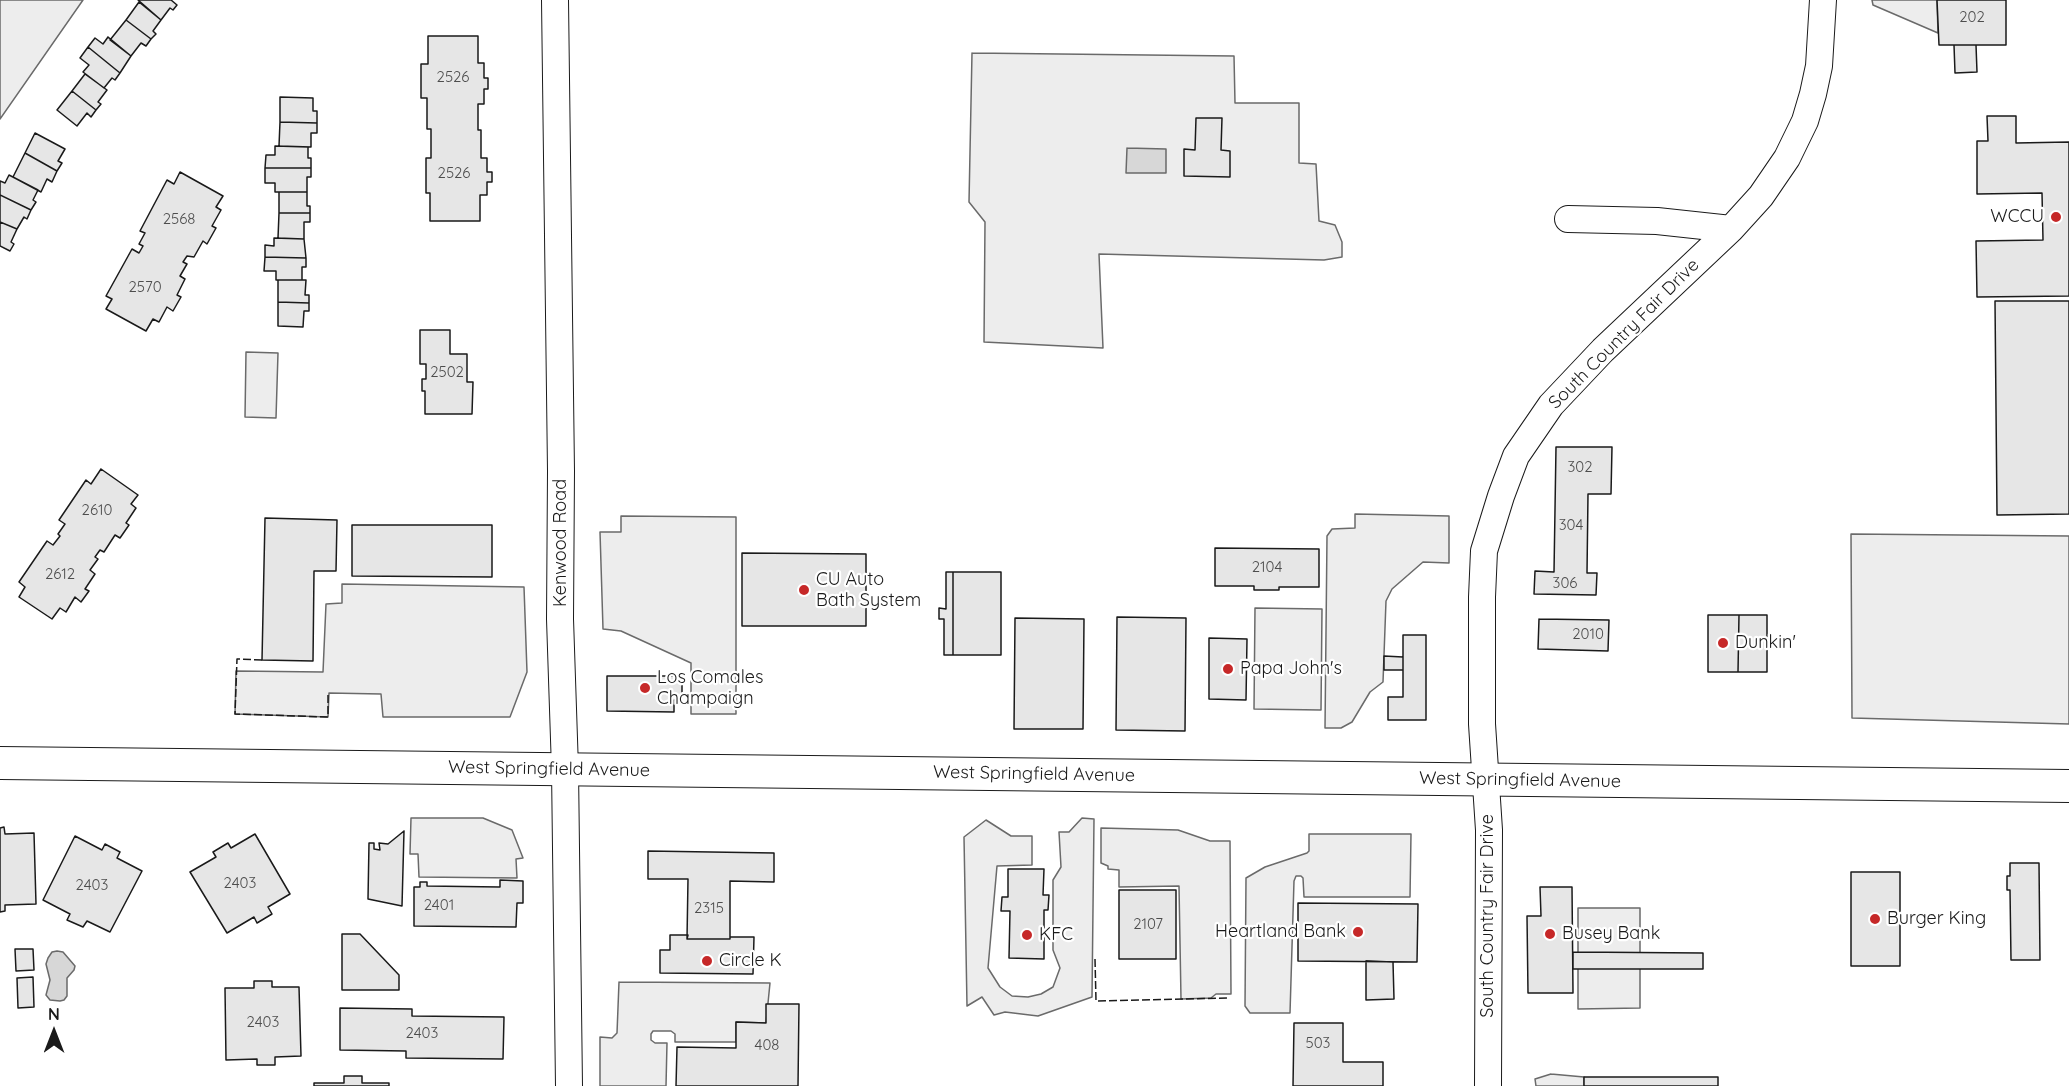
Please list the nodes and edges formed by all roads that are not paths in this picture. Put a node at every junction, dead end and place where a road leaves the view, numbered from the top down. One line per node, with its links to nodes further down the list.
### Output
1 (555, 0): 6 (street, Kenwood Road)
2 (1822, 0): 4 (street, South Country Fair Drive)
3 (1568, 219): 4 (street)
4 (1731, 230): 7 (street, South Country Fair Drive)
5 (0, 763): 6 (main road, West Springfield Avenue)
6 (565, 769): 7 (main road, West Springfield Avenue); 9 (street, Kenwood Road)
7 (1486, 779): 8 (main road, West Springfield Avenue); 10 (street, South Country Fair Drive)
8 (2069, 786)
9 (569, 1086)
10 (1488, 1086)

